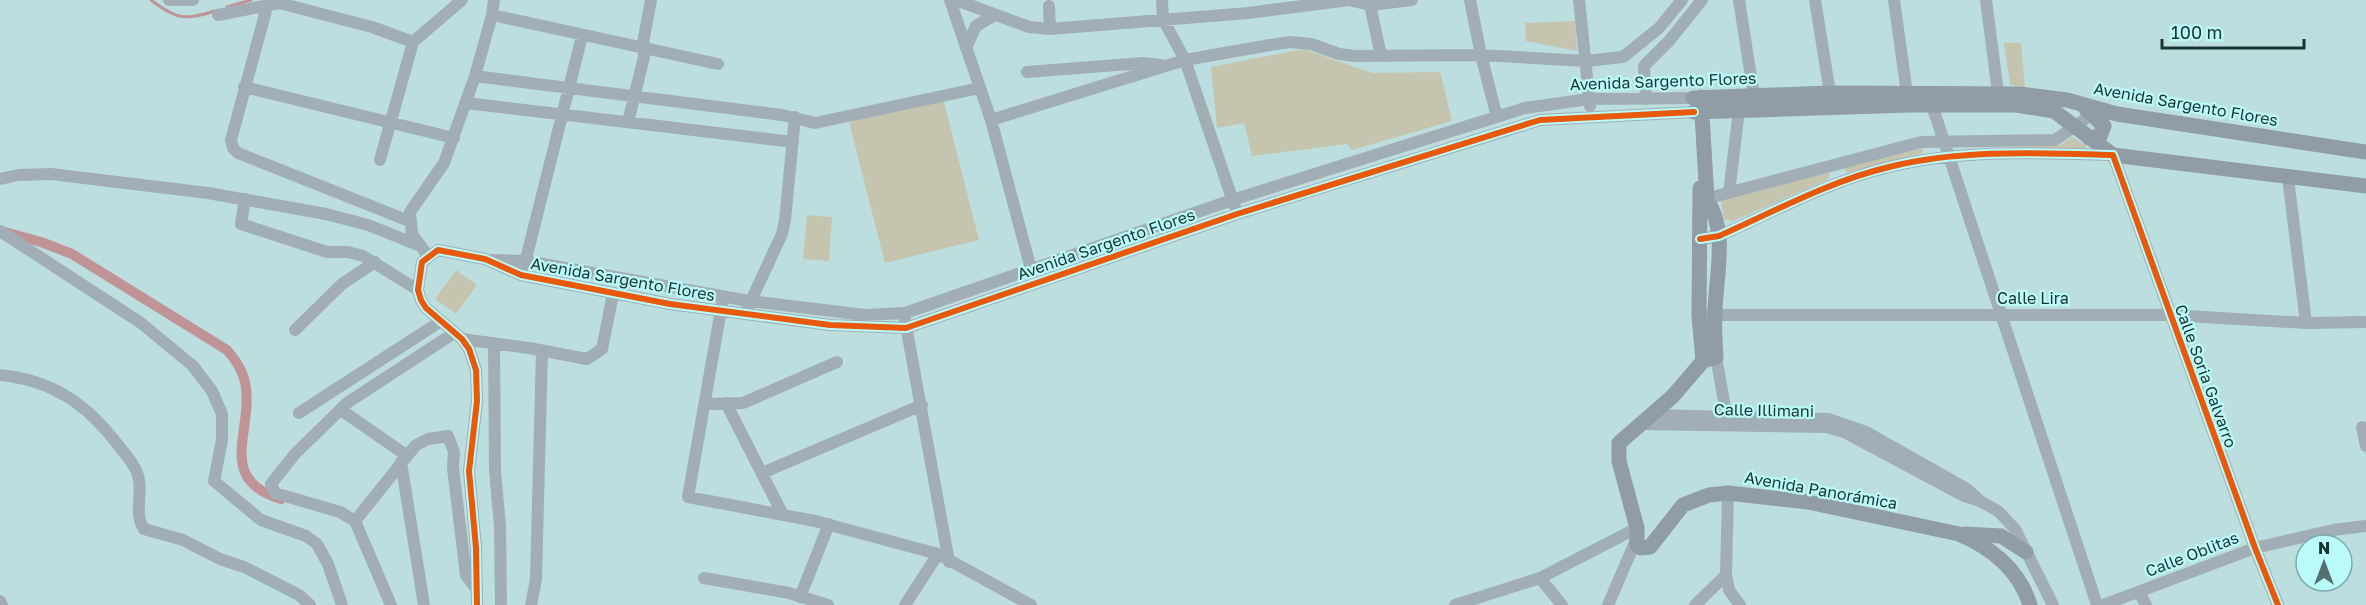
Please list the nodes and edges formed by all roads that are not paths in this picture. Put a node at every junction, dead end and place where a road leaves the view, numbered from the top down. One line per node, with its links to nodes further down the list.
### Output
1 (170, 0): 2 (street)
2 (193, 0)
3 (462, 0): 28 (street)
4 (494, 0): 23 (street)
5 (651, 0): 30 (street)
6 (950, 0): 29 (street)
7 (956, 0): 24 (street)
8 (1162, 0): 25 (street)
9 (1412, 0): 18 (street)
10 (1470, 0): 31 (street)
11 (1579, 0): 34 (street)
12 (1682, 0): 34 (street)
13 (1702, 0): 46 (street)
14 (1739, 0): 44 (street)
15 (1815, 0): 42 (street)
16 (1894, 0): 47 (street)
17 (1986, 0): 49 (street)
18 (1370, 2): 25 (street); 32 (street)
19 (267, 6): 20 (street); 22 (street); 39 (street)
20 (315, 6): 28 (street)
21 (1049, 6): 26 (street)
22 (218, 15)
23 (492, 15): 27 (street); 38 (street)
24 (995, 15): 26 (street); 29 (street)
25 (1162, 19): 26 (street); 33 (street)
26 (1050, 29)
27 (582, 36): 30 (street); 41 (street)
28 (413, 42): 60 (street)
29 (966, 48): 40 (street)
30 (644, 50): 35 (street); 43 (street)
31 (1481, 55): 32 (street); 34 (street); 58 (street)
32 (1381, 56): 33 (street)
33 (1185, 60): 36 (street); 77 (street)
34 (1586, 61): 45 (street)
35 (718, 64)
36 (1168, 65): 37 (street); 59 (street)
37 (1027, 72)
38 (475, 76): 41 (street); 50 (street)
39 (244, 87): 60 (street); 80 (street)
40 (980, 87): 57 (street); 59 (street)
41 (569, 88): 43 (street); 55 (street)
42 (1830, 93): 44 (main road, Avenida Sargento Flores); 47 (main road, Avenida Sargento Flores)
43 (634, 96): 57 (street); 61 (street)
44 (1754, 96): 52 (main road, Avenida Sargento Flores)
45 (1589, 99): 46 (street, Avenida Sargento Flores); 56 (street); 58 (street, Avenida Sargento Flores)
46 (1646, 99): 52 (street, Avenida Sargento Flores)
47 (1908, 99): 48 (main road, Avenida Sargento Flores); 53 (main road, Avenida Sargento Flores)
48 (1930, 99): 49 (main road, Avenida Sargento Flores); 65 (street)
49 (1998, 99): 51 (main road, Avenida Sargento Flores); 62 (main road, Avenida Sargento Flores)
50 (466, 103): 55 (street); 63 (street)
51 (2079, 104): 54 (main road, Avenida Sargento Flores); 62 (main road)
52 (1698, 105): 53 (main road, Avenida Sargento Flores); 56 (street, Avenida Sargento Flores); 78 (main road)
53 (1739, 110): 75 (street)
54 (2117, 114): 62 (main road); 66 (main road, Avenida Sargento Flores)
55 (563, 115): 61 (street); 88 (street)
56 (1592, 116): 79 (street, Avenida Sargento Flores)
57 (795, 117): 64 (street)
58 (1497, 117): 77 (street, Avenida Sargento Flores)
59 (991, 120): 90 (street)
60 (390, 122): 63 (street); 69 (street)
61 (628, 122): 64 (street)
62 (2091, 130): 65 (street); 67 (main road, Avenida Sargento Flores); 68 (street)
63 (454, 138): 80 (street)
64 (793, 141): 98 (street)
65 (1943, 141): 68 (street); 70 (street)
66 (2366, 152)
67 (2113, 155): 71 (main road, Avenida Sargento Flores); 104 (street, Calle Soria Galvarro)
68 (1948, 157): 73 (street); 103 (street)
69 (380, 160)
70 (1834, 164): 73 (street); 75 (street)
71 (2288, 178): 74 (main road, Avenida Sargento Flores); 107 (street)
72 (0, 179): 76 (street)
73 (1841, 181): 82 (street)
74 (2366, 186)
75 (1729, 194): 78 (street)
76 (245, 199): 84 (street); 89 (street)
77 (1232, 200): 79 (street); 87 (street, Avenida Sargento Flores)
78 (1704, 200): 82 (main road); 83 (main road)
79 (1237, 214): 91 (street, Avenida Sargento Flores)
80 (409, 221): 84 (street)
81 (0, 231): 145 (street)
82 (1719, 236): 83 (street); 102 (main road)
83 (1700, 238): 102 (main road)
84 (418, 245): 85 (street)
85 (428, 256): 86 (street); 94 (street)
86 (485, 259): 88 (street, Avenida Sargento Flores); 92 (street, Avenida Sargento Flores)
87 (1062, 259): 90 (street, Avenida Sargento Flores); 91 (street)
88 (526, 261): 92 (street); 93 (street, Avenida Sargento Flores)
89 (375, 262): 94 (street); 109 (street)
90 (1031, 269): 100 (street, Avenida Sargento Flores)
91 (1066, 271): 108 (street, Avenida Sargento Flores)
92 (520, 275): 95 (street, Avenida Sargento Flores)
93 (635, 282): 96 (street); 97 (street, Avenida Sargento Flores)
94 (418, 290): 105 (street)
95 (613, 294): 96 (street, Avenida Sargento Flores); 112 (street)
96 (631, 297): 99 (street, Avenida Sargento Flores)
97 (724, 297): 98 (street, Avenida Sargento Flores); 99 (street)
98 (749, 302): 100 (street, Avenida Sargento Flores); 101 (street)
99 (720, 311): 101 (street, Avenida Sargento Flores); 117 (street)
100 (905, 313): 108 (street)
101 (747, 315): 108 (street, Avenida Sargento Flores)
102 (1707, 315): 103 (street, Calle Lira); 113 (main road)
103 (2002, 315): 104 (street, Calle Lira); 161 (street)
104 (2170, 315): 107 (street, Calle Lira); 134 (street, Calle Soria Galvarro)
105 (441, 321): 110 (street); 120 (street)
106 (2366, 322): 107 (street, Calle Lira)
107 (2306, 323)
108 (906, 328): 118 (street)
109 (295, 330)
110 (458, 336): 111 (street); 119 (street); 141 (street)
111 (494, 343): 112 (street); 149 (street)
112 (542, 351): 150 (street)
113 (1709, 359): 121 (main road); 122 (street)
114 (837, 362): 116 (street)
115 (0, 375): 144 (street)
116 (726, 403): 117 (street); 126 (street)
117 (705, 404): 128 (street)
118 (922, 405): 126 (street); 137 (street)
119 (341, 410): 125 (street); 129 (street)
120 (299, 413)
121 (1644, 420): 122 (street, Calle Illimani); 132 (main road)
122 (1728, 422): 135 (street, Calle Illimani)
123 (2362, 427): 124 (street)
124 (2366, 446)
125 (404, 458): 129 (street); 141 (street); 147 (street)
126 (762, 473): 128 (street)
127 (1728, 493): 132 (main road, Avenida Panorámica); 133 (main road, Avenida Panorámica); 138 (street)
128 (783, 515): 130 (street)
129 (355, 521): 146 (street)
130 (829, 524): 136 (street); 143 (street)
131 (2366, 526): 134 (street, Calle Oblitas)
132 (1641, 538): 140 (street); 156 (street)
133 (1984, 540): 135 (main road, Avenida Panorámica); 159 (main road)
134 (2255, 548): 142 (street, Calle Oblitas); 164 (street, Calle Soria Galvarro)
135 (2026, 552): 160 (street, Calle Illimani)
136 (938, 554): 137 (street); 152 (street)
137 (949, 562): 153 (street)
138 (1726, 575): 157 (street); 158 (street)
139 (704, 578): 143 (street)
140 (1540, 578): 154 (street); 155 (street)
141 (477, 590): 148 (street)
142 (2139, 592): 162 (street, Calle Oblitas); 163 (street)
143 (800, 597): 151 (street)
144 (310, 605)
145 (342, 605)
146 (391, 605)
147 (424, 605)
148 (477, 605)
149 (501, 605)
150 (531, 605)
151 (828, 605)
152 (905, 605)
153 (1031, 605)
154 (1455, 605)
155 (1562, 605)
156 (1608, 605)
157 (1695, 605)
158 (1740, 605)
159 (2030, 605)
160 (2054, 605)
161 (2097, 605)
162 (2103, 605)
163 (2146, 605)
164 (2278, 605)

